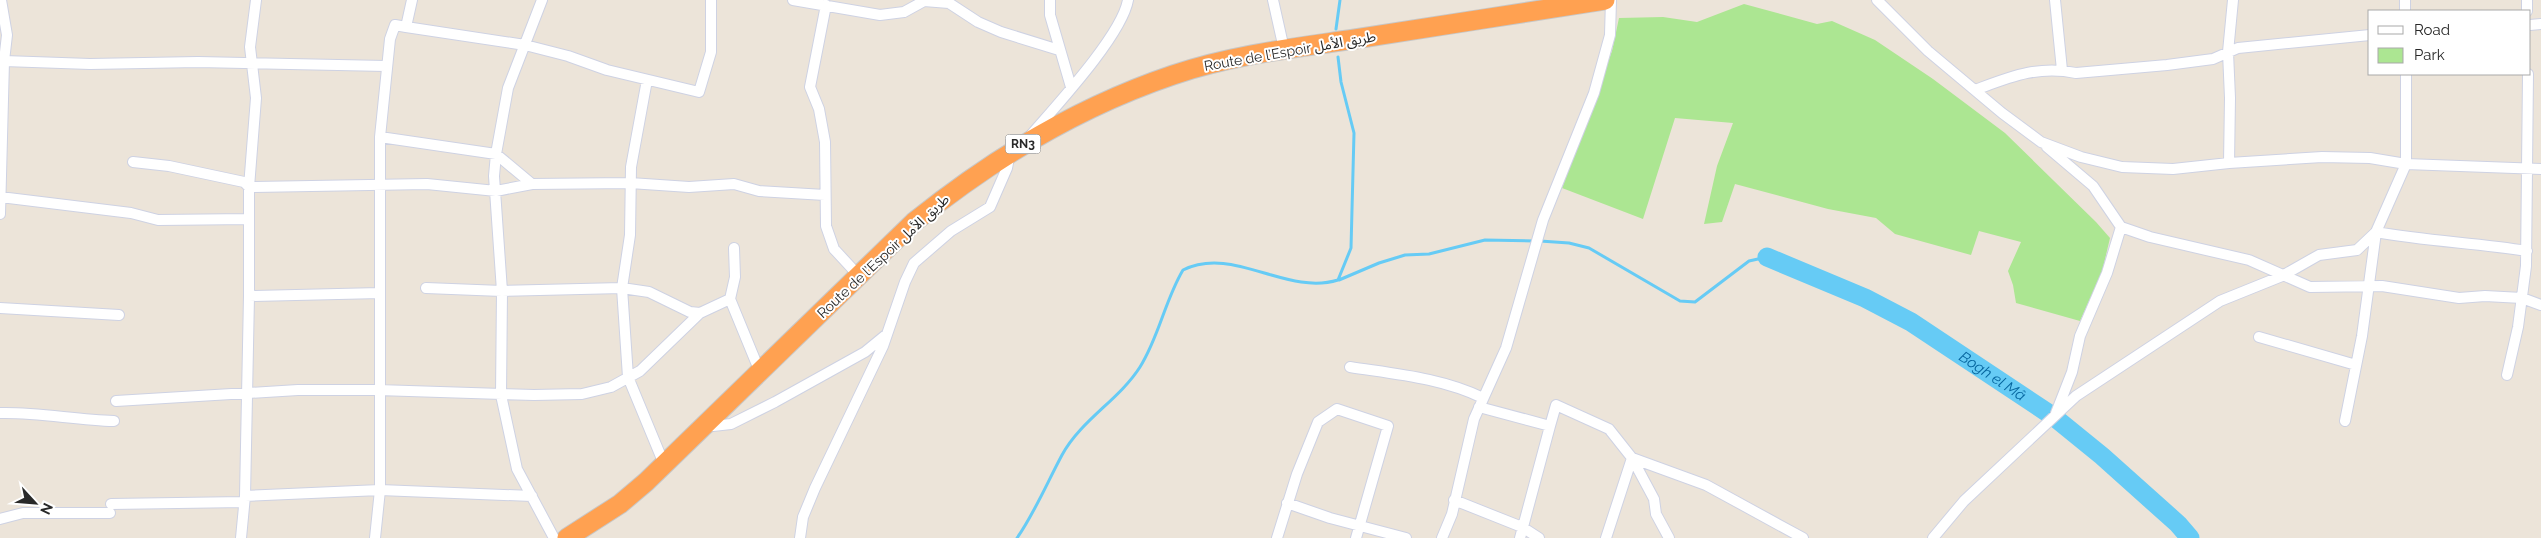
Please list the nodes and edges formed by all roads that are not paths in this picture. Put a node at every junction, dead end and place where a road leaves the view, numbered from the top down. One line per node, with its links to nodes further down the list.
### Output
1 (1, 0): 16 (street)
2 (256, 0): 24 (street)
3 (412, 0): 17 (street)
4 (542, 0): 19 (street)
5 (711, 0): 29 (street)
6 (793, 0): 15 (street)
7 (1050, 0): 20 (street)
8 (1128, 0): 30 (street)
9 (1273, 0): 21 (street)
10 (1605, 0): 21 (highway, Route de l’Espoir طريق الأمل / RN3)
11 (1611, 0): 80 (street)
12 (1877, 0): 31 (street)
13 (2055, 0): 26 (street)
14 (2233, 0): 22 (street)
15 (826, 5): 20 (street); 47 (street)
16 (2, 20): 23 (street)
17 (406, 27): 19 (street); 25 (street)
18 (2368, 35): 22 (street)
19 (525, 45): 29 (street); 36 (street)
20 (1059, 50): 30 (street)
21 (1284, 50): 35 (highway, Route de l’Espoir طريق الأمل / RN3)
22 (2228, 52): 26 (street); 38 (street)
23 (4, 61): 24 (street); 32 (street)
24 (254, 65): 25 (street); 45 (street)
25 (386, 66): 33 (street)
26 (2062, 70): 31 (street)
27 (2406, 75): 39 (street)
28 (2528, 75): 41 (street)
29 (646, 80): 43 (street)
30 (1071, 88): 35 (street)
31 (1975, 90): 34 (street)
32 (2, 128): 48 (street)
33 (380, 137): 36 (street); 42 (street)
34 (2041, 142): 38 (street); 51 (street)
35 (1017, 148): 55 (highway, Route de l’Espoir طريق الأمل / RN3); 69 (street)
36 (496, 154): 44 (street); 46 (street)
37 (133, 162): 45 (street)
38 (2229, 163): 39 (street)
39 (2406, 164): 41 (street); 52 (street)
40 (2541, 169): 41 (street)
41 (2528, 170): 54 (street)
42 (381, 183): 45 (street); 46 (street); 61 (street)
43 (630, 183): 44 (street); 47 (street); 59 (street)
44 (532, 184): 46 (street)
45 (249, 186): 50 (street)
46 (496, 191): 60 (street)
47 (825, 195): 55 (street)
48 (1, 197): 49 (street); 50 (street)
49 (0, 214)
50 (250, 219): 62 (street)
51 (2121, 227): 56 (street); 82 (street)
52 (2376, 232): 54 (street); 56 (street); 57 (street)
53 (734, 248): 64 (street)
54 (2527, 251): 63 (street)
55 (858, 276): 73 (highway, Route de l’Espoir طريق الأمل / RN3)
56 (2282, 276): 57 (street); 82 (street)
57 (2369, 285): 63 (street); 71 (street)
58 (426, 288): 60 (street)
59 (622, 288): 60 (street); 67 (street); 75 (street)
60 (502, 291): 78 (street)
61 (380, 293): 62 (street); 76 (street)
62 (249, 296): 77 (street)
63 (2522, 298): 65 (street); 74 (street)
64 (730, 300): 67 (street); 73 (street)
65 (2541, 305)
66 (0, 308): 68 (street)
67 (700, 313): 75 (street)
68 (119, 315)
69 (888, 334): 86 (street); 101 (street)
70 (2259, 337): 71 (street)
71 (2356, 365): 84 (street)
72 (1350, 367): 80 (street)
73 (760, 372): 86 (highway, Route de l’Espoir طريق الأمل / RN3)
74 (2507, 375)
75 (628, 377): 78 (street); 88 (street)
76 (378, 390): 77 (street); 78 (street); 89 (street)
77 (246, 395): 79 (street); 91 (street)
78 (501, 395): 90 (street)
79 (116, 401)
80 (1481, 403): 85 (street); 92 (street)
81 (0, 413): 83 (street)
82 (2054, 417): 111 (street)
83 (114, 421)
84 (2345, 421)
85 (1550, 426): 87 (street); 96 (street)
86 (703, 427): 88 (highway, Route de l’Espoir طريق الأمل / RN3)
87 (1632, 458): 108 (street); 109 (street); 110 (street)
88 (664, 464): 100 (highway, Route de l’Espoir طريق الأمل / RN3)
89 (380, 490): 90 (street); 91 (street); 98 (street)
90 (532, 496): 99 (street)
91 (244, 499): 94 (street); 97 (street)
92 (1454, 500): 96 (street); 105 (street)
93 (1287, 503): 95 (street); 95 (street); 102 (street)
94 (0, 519)
95 (1360, 524): 103 (street); 104 (street)
96 (1522, 527): 106 (street); 107 (street)
97 (241, 538)
98 (375, 538)
99 (554, 538)
100 (567, 538)
101 (800, 538)
102 (1277, 538)
103 (1356, 538)
104 (1406, 538)
105 (1442, 538)
106 (1520, 538)
107 (1538, 538)
108 (1606, 538)
109 (1669, 538)
110 (1803, 538)
111 (1933, 538)

